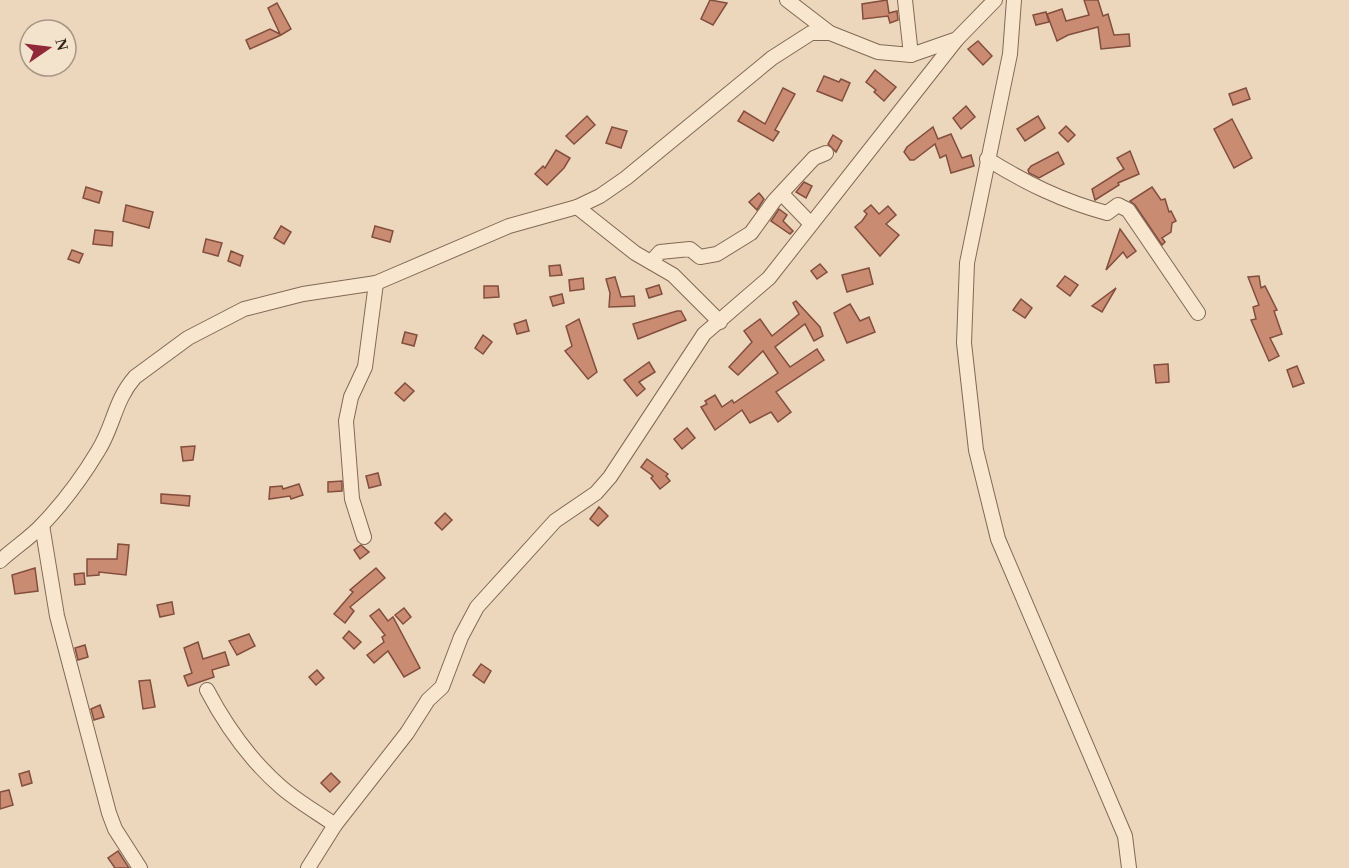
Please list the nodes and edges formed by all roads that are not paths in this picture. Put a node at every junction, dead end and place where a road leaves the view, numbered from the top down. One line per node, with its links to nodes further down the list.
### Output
1 (787, 0): 5 (street)
2 (905, 0): 7 (street)
3 (995, 0): 6 (street)
4 (1014, 0): 9 (street)
5 (830, 33): 7 (street); 11 (street)
6 (957, 39): 7 (street); 12 (street)
7 (911, 55)
8 (826, 153): 10 (street)
9 (987, 159): 15 (street); 22 (street)
10 (783, 195): 12 (street); 13 (street)
11 (578, 207): 13 (street); 14 (street)
12 (811, 224): 16 (street)
13 (651, 262): 16 (street)
14 (375, 284): 17 (street); 18 (street)
15 (1198, 314)
16 (720, 322): 21 (street)
17 (42, 525): 19 (street); 23 (street)
18 (364, 537)
19 (0, 561)
20 (207, 690): 21 (street)
21 (335, 825): 24 (street)
22 (1131, 865)
23 (140, 868)
24 (308, 868)

